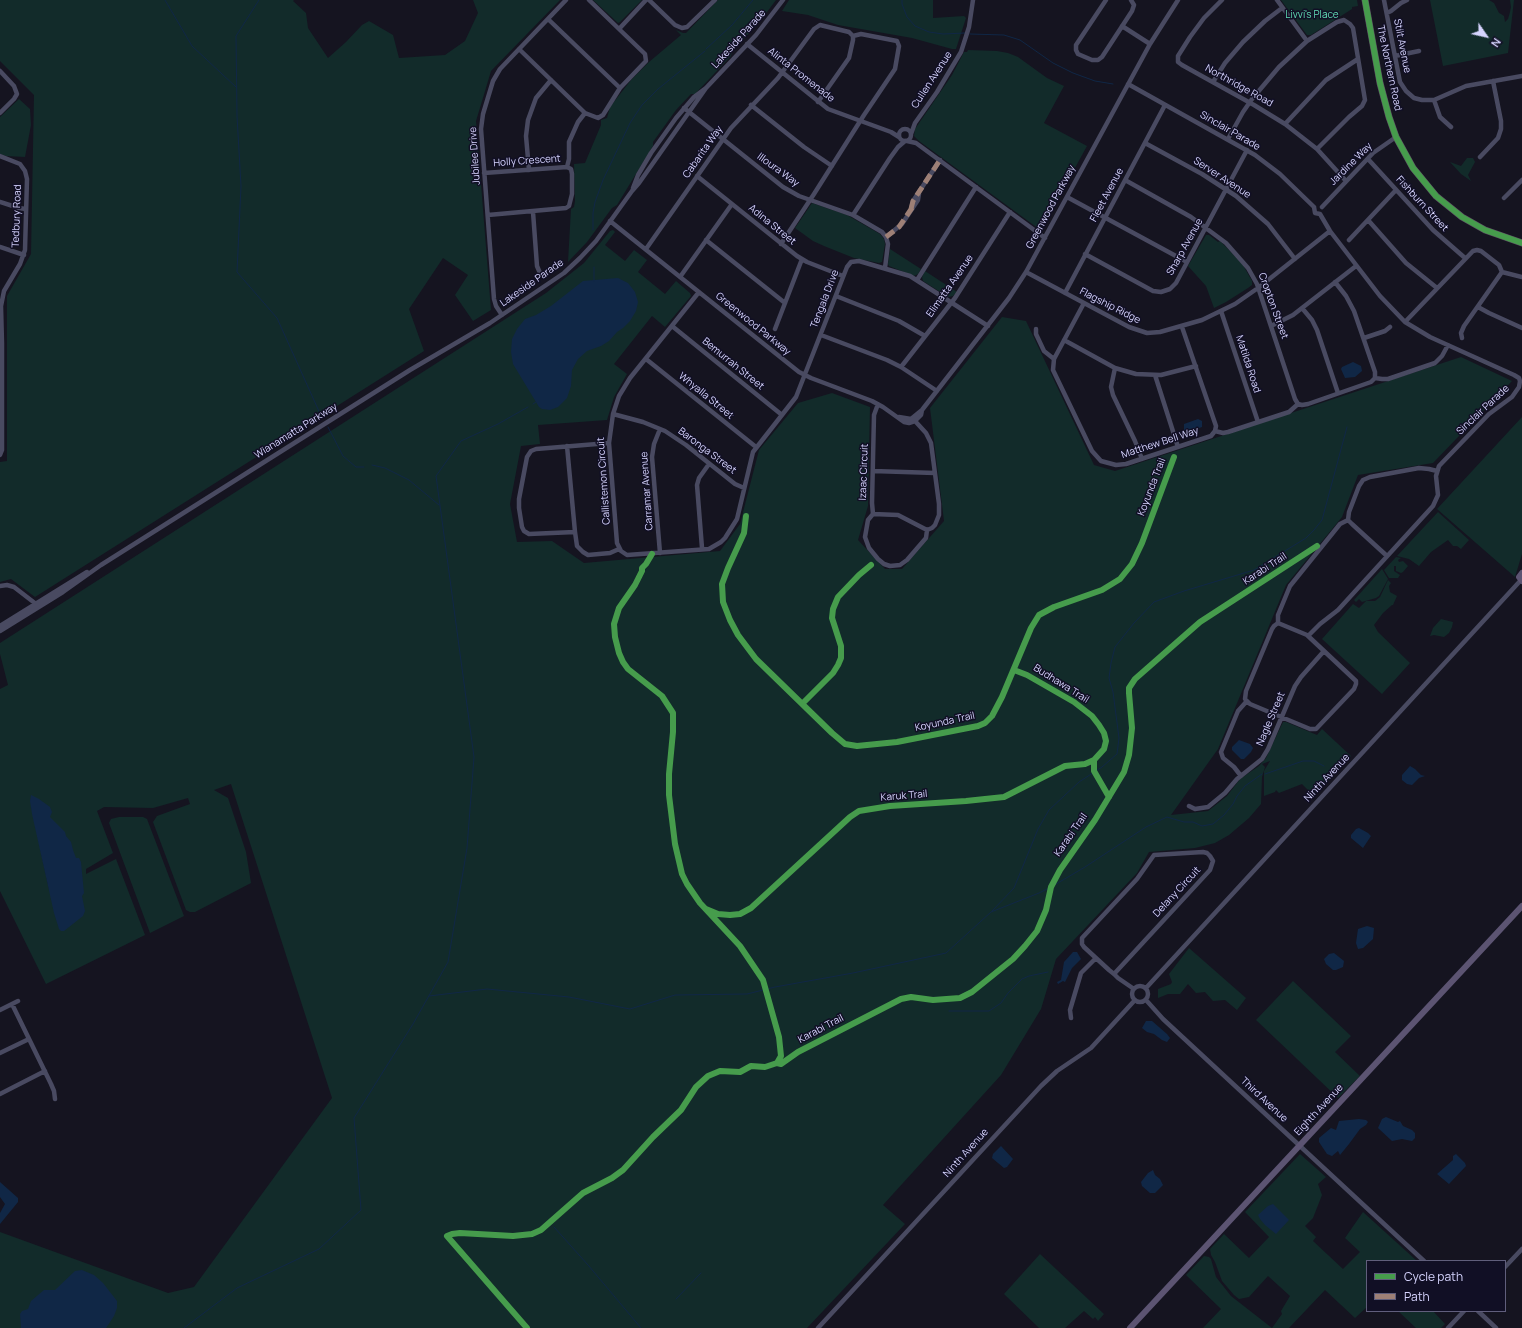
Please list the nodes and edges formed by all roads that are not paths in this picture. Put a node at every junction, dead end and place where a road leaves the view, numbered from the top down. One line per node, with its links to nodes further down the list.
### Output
1 (566, 0): 17 (street, Jubilee Drive)
2 (589, 0): 19 (street)
3 (648, 0): 14 (street); 19 (street)
4 (783, 0): 22 (street, Lakeside Parade)
5 (973, 0): 47 (street, Cullen Avenue)
6 (1106, 0): 18 (street)
7 (1131, 0): 18 (street)
8 (1178, 0): 23 (street, Greenwood Parkway)
9 (1222, 0): 33 (street, Northridge Road)
10 (1276, 0): 15 (street)
11 (1365, 0): 53 (highway, The Northern Road)
12 (1384, 0): 16 (street, Stilt Avenue)
13 (1407, 0): 16 (street)
14 (712, 1)
15 (1282, 8): 21 (street); 33 (street)
16 (1386, 13): 26 (street, Stilt Avenue)
17 (548, 19): 24 (street, Jubilee Drive); 35 (street)
18 (1122, 26): 23 (street)
19 (619, 29): 35 (street)
20 (852, 36): 29 (street, Cabarita Way); 38 (street); 46 (street)
21 (1308, 41): 27 (street); 39 (street)
22 (747, 44): 29 (street, Alinta Promenade); 36 (street, Lakeside Parade)
23 (1150, 44): 34 (street, Greenwood Parkway)
24 (519, 49): 31 (street); 68 (street, Jubilee Drive)
25 (1419, 51): 26 (street)
26 (1395, 56): 37 (street, Stilt Avenue)
27 (1358, 59): 48 (street); 59 (street)
28 (0, 71): 44 (street)
29 (782, 73): 38 (street, Alinta Promenade); 40 (street, Cabarita Way)
30 (1522, 76): 32 (street)
31 (551, 80): 45 (street); 67 (street)
32 (1493, 81): 37 (street); 62 (street)
33 (1213, 82): 39 (street, Northridge Road)
34 (1128, 84): 41 (street, Sinclair Parade); 77 (street, Greenwood Parkway)
35 (620, 88): 45 (street)
36 (706, 88): 42 (street, Lakeside Parade); 43 (street, Lakeside Parade)
37 (1434, 100): 49 (street)
38 (818, 102): 46 (street, Alinta Promenade)
39 (1249, 102): 48 (street, Northridge Road); 55 (street)
40 (752, 105): 54 (street, Cabarita Way); 65 (street)
41 (1165, 105): 55 (street, Sinclair Parade); 58 (street, Fleet Avenue)
42 (684, 108): 43 (street, Illoura Way); 76 (street, Lakeside Parade)
43 (689, 112): 54 (street, Illoura Way); 76 (street, Lakeside Parade)
44 (0, 113)
45 (585, 113): 66 (street)
46 (860, 121): 51 (street, Alinta Promenade); 65 (street)
47 (915, 123): 50 (street, Cullen Avenue); 52 (street, Cullen Avenue)
48 (1285, 124): 59 (street, Northridge Road)
49 (1451, 127)
50 (903, 130): 51 (street, Alinta Promenade); 52 (street); 56 (street)
51 (891, 132): 56 (street, Alinta Promenade)
52 (911, 135): 56 (street, Cullen Avenue); 57 (street, Alinta Promenade)
53 (1396, 137): 63 (street, Jardine Way); 99 (highway, The Northern Road)
54 (723, 139): 69 (street, Cabarita Way); 79 (street, Illoura Way)
55 (1228, 139): 60 (street, Sinclair Parade)
56 (903, 140): 57 (street, Alinta Promenade); 89 (street)
57 (916, 143): 64 (street, Alinta Promenade)
58 (1145, 143): 70 (street, Fleet Avenue); 74 (street, Server Avenue)
59 (1316, 149): 72 (street, Northridge Road)
60 (1247, 150): 74 (street, Sharp Avenue); 82 (street, Sinclair Parade)
61 (0, 156): 84 (street, Tedbury Road)
62 (1480, 157)
63 (1368, 159): 72 (street, Jardine Way); 75 (street, Fishburn Street)
64 (940, 160): 73 (street, Alinta Promenade); 95 (street)
65 (832, 166): 79 (street)
66 (567, 167): 67 (street, Holly Crescent); 85 (street, Holly Crescent)
67 (529, 170): 68 (street, Holly Crescent)
68 (484, 173): 88 (street, Jubilee Drive)
69 (697, 176): 81 (street, Adina Street); 102 (street, Cabarita Way)
70 (1125, 180): 90 (street, Fleet Avenue); 93 (street, Cropton Street)
71 (1522, 180): 78 (street)
72 (1346, 181): 83 (street, Jardine Way)
73 (976, 187): 86 (street, Alinta Promenade); 117 (street)
74 (1226, 189): 93 (street, Sharp Avenue); 107 (street, Server Avenue)
75 (1396, 190): 91 (street); 105 (street, Fishburn Street)
76 (632, 191): 92 (street, Lakeside Parade)
77 (1067, 197): 90 (street); 96 (street, Greenwood Parkway)
78 (1504, 198)
79 (811, 200): 89 (street, Illoura Way); 100 (street)
80 (0, 202): 84 (street)
81 (732, 204): 97 (street); 100 (street, Adina Street)
82 (1314, 207): 83 (street); 87 (street)
83 (1322, 207): 87 (street)
84 (26, 208): 104 (street, Tedbury Road)
85 (533, 212): 88 (street, Holly Crescent); 113 (street)
86 (1010, 212): 96 (street, Alinta Promenade); 125 (street, Elimatta Avenue)
87 (1320, 214): 94 (street, Sinclair Parade)
88 (488, 215): 131 (street, Jubilee Drive)
89 (853, 215): 95 (street, Illoura Way)
90 (1105, 217): 103 (street, Fleet Avenue); 108 (street)
91 (1368, 220): 98 (street); 120 (street)
92 (610, 221): 102 (street, Greenwood Parkway); 131 (street, Lakeside Parade)
93 (1206, 227): 108 (street, Sharp Avenue); 119 (street, Cropton Street)
94 (1330, 231): 107 (street, Flagship Ridge); 109 (street, Sinclair Parade)
95 (886, 237): 110 (street)
96 (1044, 238): 111 (street, Greenwood Parkway)
97 (706, 240): 115 (street); 126 (street)
98 (1349, 240)
99 (1522, 242)
100 (781, 244): 106 (street, Adina Street)
101 (0, 247): 104 (street)
102 (646, 249): 115 (street, Greenwood Parkway)
103 (1085, 254): 108 (street, Sharp Avenue); 123 (street, Fleet Avenue)
104 (24, 255): 121 (street, Tedbury Road)
105 (1465, 258): 112 (street); 120 (street)
106 (802, 259): 114 (street, Adina Street); 126 (street)
107 (1295, 259): 119 (street, Flagship Ridge)
108 (1187, 262)
109 (1356, 266): 118 (street); 132 (street, Sinclair Parade)
110 (884, 268): 114 (street, Tengala Drive); 117 (street, Tengala Drive)
111 (1026, 272): 123 (street, Flagship Ridge); 134 (street, Greenwood Parkway)
112 (1502, 272): 116 (street); 128 (street)
113 (540, 273)
114 (843, 276): 124 (street, Tengala Drive)
115 (680, 277): 122 (street, Greenwood Parkway)
116 (1522, 277)
117 (917, 280): 125 (street, Tengala Drive)
118 (1335, 282): 129 (street); 144 (street)
119 (1258, 288): 130 (street, Flagship Ridge); 135 (street, Cropton Street)
120 (1437, 288): 132 (street)
121 (2, 290): 138 (street, Tedbury Road)
122 (699, 292): 133 (street, Callistemon Circuit); 154 (street, Greenwood Parkway)
123 (1065, 293): 127 (street, Flagship Ridge)
124 (836, 296): 142 (street, Tengala Drive); 143 (street)
125 (952, 302): 134 (street, Tengala Drive); 143 (street, Elimatta Avenue)
126 (785, 303): 140 (street)
127 (1084, 303): 136 (street, Flagship Ridge); 146 (street)
128 (1478, 307): 139 (street); 145 (street)
129 (1302, 308): 135 (street); 159 (street)
130 (1221, 311): 136 (street, Flagship Ridge); 167 (street, Matilda Road)
131 (502, 315): 191 (street, Wianamatta Parkway)
132 (1405, 322): 147 (street, Sinclair Parade)
133 (672, 326): 149 (street, Callistemon Circuit); 164 (street, Bemurrah Street)
134 (988, 326): 158 (street, Greenwood Parkway)
135 (1271, 326): 161 (street, Cropton Street)
136 (1182, 327): 150 (street)
137 (1390, 327): 144 (street)
138 (1, 328): 153 (street, Tedbury Road)
139 (1522, 328)
140 (775, 329)
141 (1036, 329): 148 (street)
142 (821, 335): 151 (street); 154 (street, Tengala Drive)
143 (925, 336): 151 (street, Elimatta Avenue)
144 (1364, 338): 156 (street)
145 (1462, 338)
146 (1064, 340): 148 (street); 152 (street)
147 (1448, 345): 156 (street, Matthew Bell Way); 157 (street, Sinclair Parade)
148 (1054, 358): 175 (street, Matthew Bell Way)
149 (646, 359): 163 (street, Callistemon Circuit); 173 (street, Whyalla Street)
150 (1196, 366): 155 (street); 169 (street)
151 (901, 367): 158 (street)
152 (1115, 368): 155 (street); 175 (street)
153 (1, 371): 174 (street, Tedbury Road)
154 (805, 375): 160 (street, Greenwood Parkway); 164 (street)
155 (1155, 375): 172 (street)
156 (1375, 378): 159 (street, Matthew Bell Way)
157 (1521, 378): 177 (street, Sinclair Parade)
158 (937, 391): 162 (street, Greenwood Parkway)
159 (1338, 393): 161 (street, Matthew Bell Way)
160 (878, 404): 165 (street, Greenwood Parkway); 178 (street, Izaac Circuit)
161 (1298, 404): 167 (street, Matthew Bell Way)
162 (922, 410): 165 (street, Greenwood Parkway); 166 (street, Greenwood Parkway)
163 (613, 414): 168 (street, Baronga Street); 170 (street, Callistemon Circuit)
164 (782, 415): 173 (street)
165 (899, 417): 166 (street, Greenwood Parkway)
166 (914, 421): 179 (street, Izaac Circuit)
167 (1258, 422): 169 (street, Matthew Bell Way)
168 (660, 429): 176 (street, Baronga Street); 189 (street, Carramar Avenue)
169 (1215, 431): 172 (street, Matthew Bell Way)
170 (609, 443): 171 (street); 187 (street, Callistemon Circuit)
171 (567, 446): 184 (street); 184 (street)
172 (1178, 447): 175 (street, Matthew Bell Way)
173 (756, 448): 180 (street)
174 (0, 455)
175 (1142, 459)
176 (709, 464): 180 (street, Baronga Street); 186 (street)
177 (1437, 471): 182 (street); 190 (street)
178 (873, 472): 179 (street); 181 (street, Izaac Circuit)
179 (935, 473): 183 (street, Izaac Circuit)
180 (744, 488): 185 (street)
181 (873, 514): 183 (street); 183 (street, Izaac Circuit)
182 (1348, 520): 190 (street); 196 (street)
183 (927, 530)
184 (574, 532): 187 (street)
185 (713, 547): 186 (street); 188 (street)
186 (702, 548): 188 (street)
187 (619, 549): 189 (street)
188 (692, 550): 189 (street)
189 (660, 553)
190 (1387, 556): 199 (street)
191 (101, 565): 195 (street, Wianamatta Parkway); 198 (street, Wianamatta Parkway)
192 (1522, 573): 193 (main road)
193 (1521, 581): 208 (street, Ninth Avenue)
194 (0, 586): 195 (street)
195 (36, 604): 197 (street, Wianamatta Parkway)
196 (1278, 623): 199 (street); 201 (street)
197 (0, 626)
198 (0, 632)
199 (1308, 636): 200 (street)
200 (1324, 651): 202 (street, Nagle Street); 202 (street)
201 (1246, 702): 202 (street); 203 (street)
202 (1282, 717): 203 (street, Nagle Street)
203 (1241, 776): 204 (street, Nagle Street)
204 (1189, 806)
205 (1522, 906): 221 (main road, Eighth Avenue)
206 (1096, 958): 207 (street, Delany Circuit); 207 (street, Delany Circuit); 215 (street)
207 (1114, 974): 209 (street, Delany Circuit)
208 (1146, 988): 209 (street); 211 (street)
209 (1134, 989): 210 (street)
210 (1136, 1000): 211 (street); 227 (street, Ninth Avenue)
211 (1146, 1000): 221 (street, Third Avenue)
212 (18, 1001): 213 (street)
213 (12, 1004): 214 (street); 216 (street)
214 (0, 1010)
215 (1071, 1018)
216 (29, 1039): 217 (street); 218 (street)
217 (0, 1053)
218 (45, 1071): 219 (street); 220 (street)
219 (0, 1094)
220 (55, 1099)
221 (1300, 1146): 223 (street, Third Avenue); 228 (main road, Eighth Avenue)
222 (1522, 1249): 224 (street)
223 (1423, 1260)
224 (1506, 1266)
225 (1463, 1312): 229 (street)
226 (1479, 1312): 230 (street)
227 (818, 1328)
228 (1130, 1328)
229 (1448, 1328)
230 (1496, 1328)

